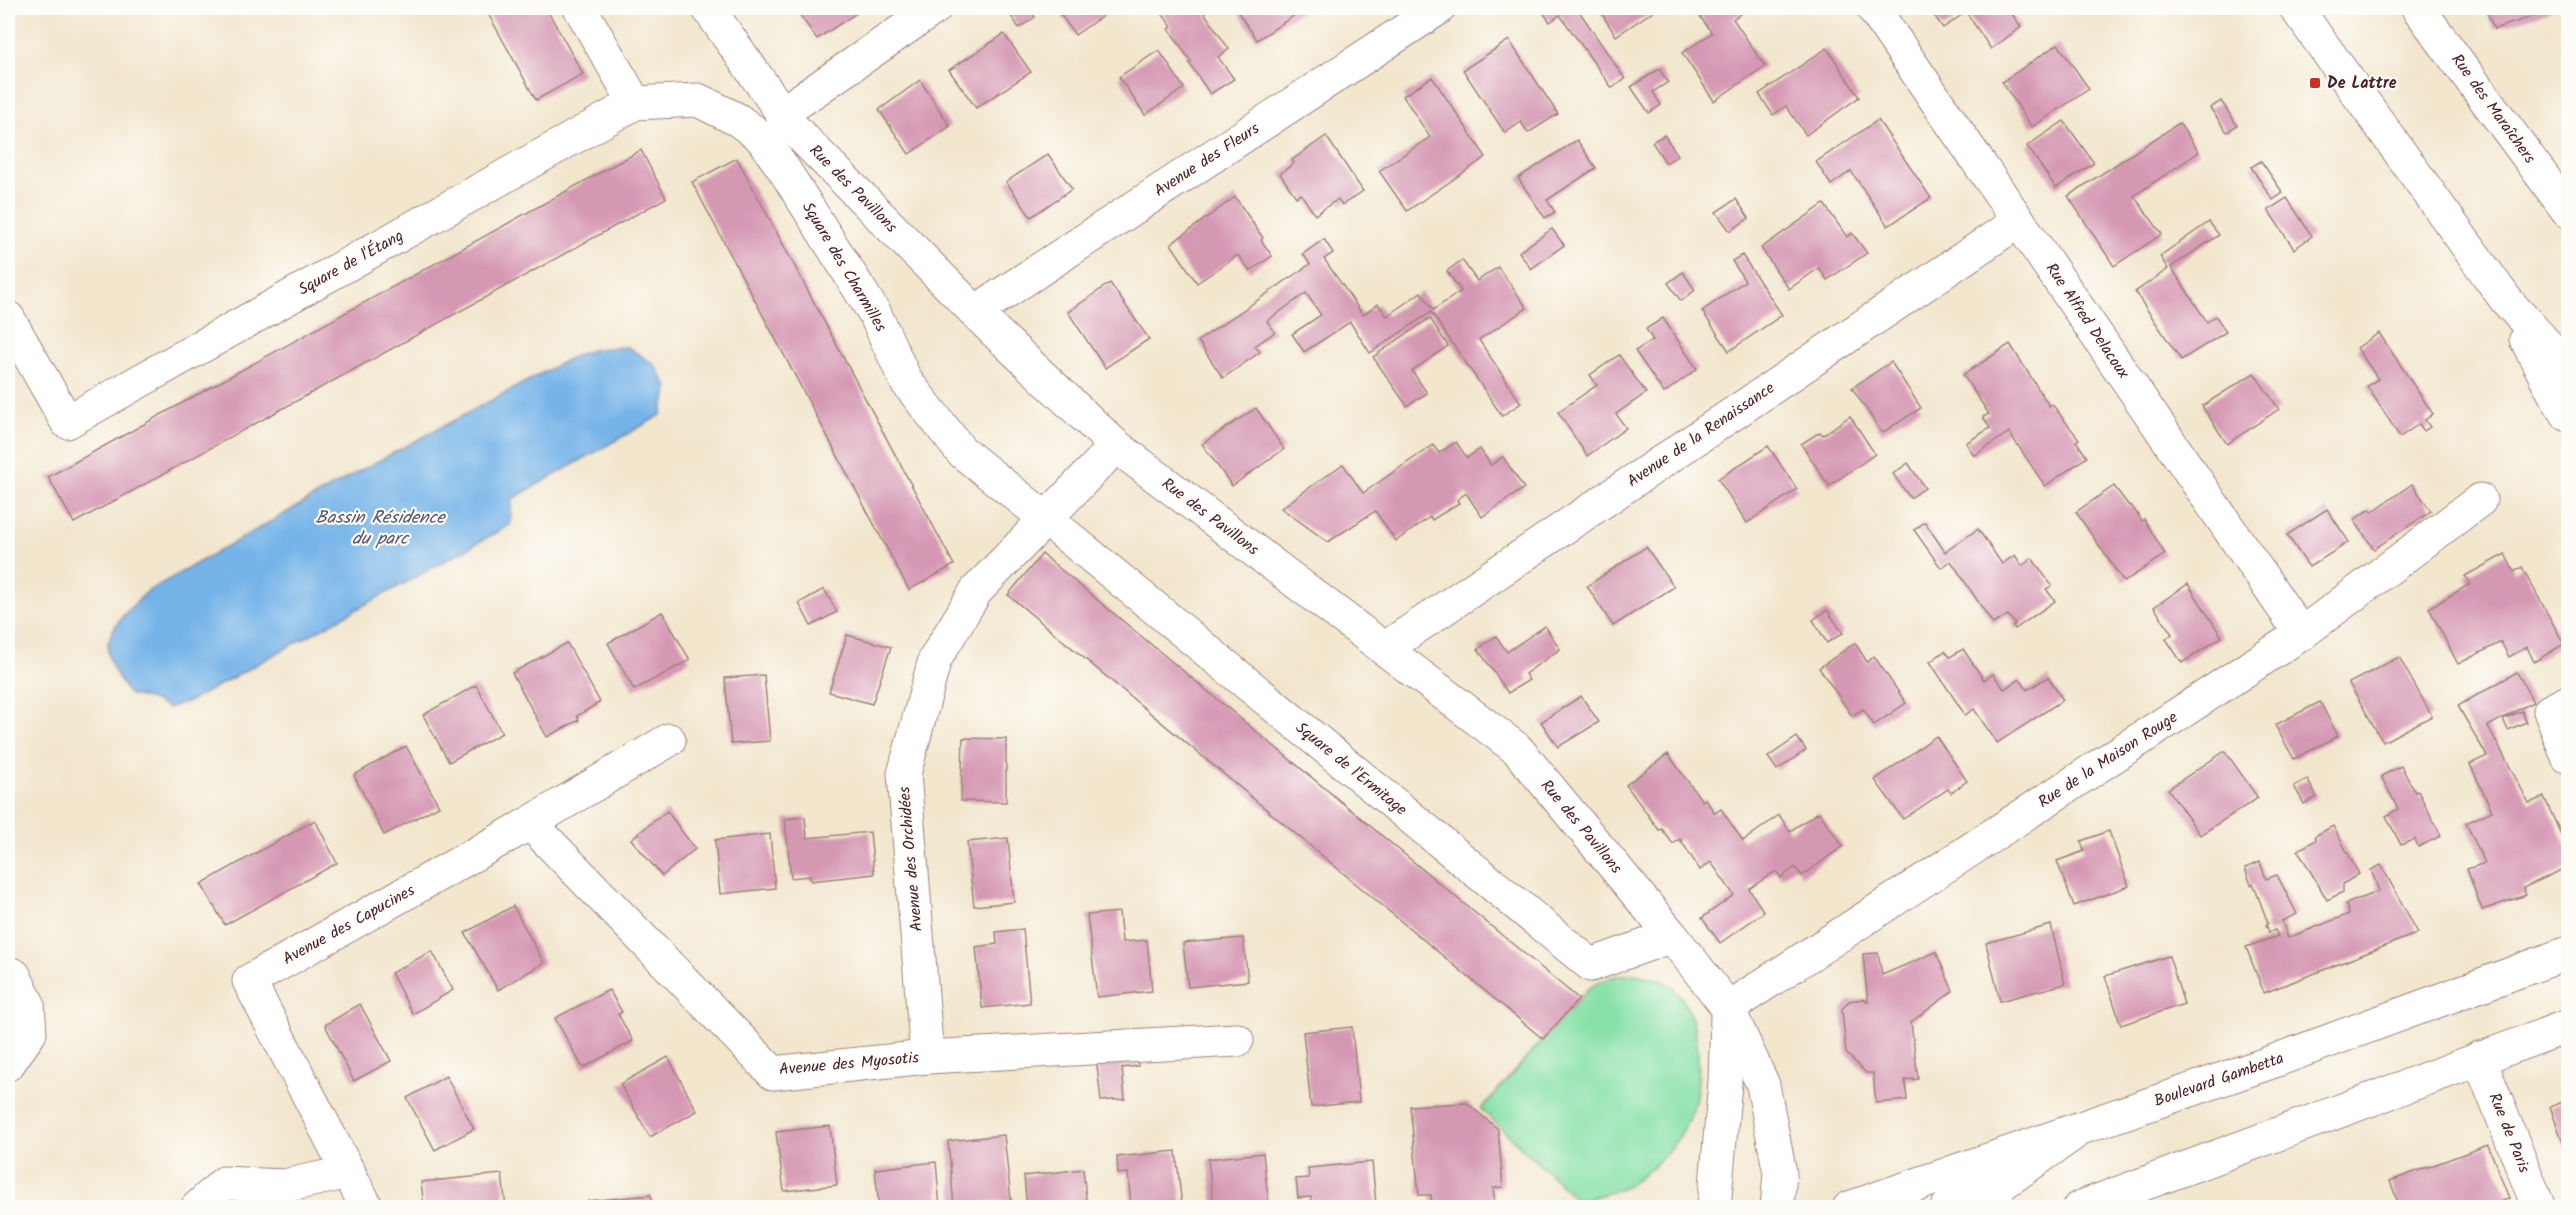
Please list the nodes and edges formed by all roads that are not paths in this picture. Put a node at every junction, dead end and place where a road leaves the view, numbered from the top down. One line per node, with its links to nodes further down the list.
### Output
1 (580, 8): 8 (street)
2 (708, 8): 9 (street, Rue des Pavillons)
3 (935, 8): 9 (street)
4 (1439, 8): 13 (street, Avenue des Fleurs)
5 (1873, 8): 11 (street, Rue Alfred Delacoux)
6 (2296, 8): 12 (street)
7 (2418, 8): 10 (street, Rue des Maraîchers)
8 (635, 103): 14 (street, Square de l'Étang); 19 (street, Square des Charmilles)
9 (782, 113): 13 (street, Rue des Pavillons)
10 (2568, 211)
11 (2019, 221): 20 (street, Rue Alfred Delacoux); 21 (street, Avenue de la Renaissance)
12 (2506, 300): 15 (street); 16 (street)
13 (975, 312): 17 (street, Rue des Pavillons)
14 (8, 318)
15 (2568, 368)
16 (2568, 415)
17 (1116, 446): 19 (street, Avenue des Orchidées); 21 (street, Rue des Pavillons)
18 (2480, 500): 20 (street, Rue de la Maison Rouge)
19 (1046, 518): 26 (street, Square de l'Ermitage); 32 (street, Avenue des Orchidées)
20 (2301, 634): 29 (street, Rue de la Maison Rouge)
21 (1384, 649): 26 (street, Rue des Pavillons)
22 (2568, 702): 24 (street)
23 (669, 740): 25 (street, Avenue des Capucines)
24 (2568, 757)
25 (530, 823): 32 (street, Avenue des Myosotis); 36 (street, Avenue des Capucines)
26 (1672, 936): 29 (street, Rue des Pavillons)
27 (2568, 953): 35 (street, Boulevard Gambetta)
28 (14, 975): 34 (street)
29 (1728, 1008): 40 (street); 41 (street, Rue des Pavillons)
30 (2568, 1026): 33 (street)
31 (1238, 1040): 32 (street, Avenue des Myosotis)
32 (927, 1057)
33 (2479, 1058): 43 (street); 44 (street, Rue de Paris)
34 (8, 1064)
35 (2083, 1127): 37 (street, Boulevard Gambetta); 42 (street)
36 (349, 1172): 38 (street); 39 (street, Avenue des Capucines)
37 (1859, 1204)
38 (197, 1208)
39 (367, 1208)
40 (1714, 1208)
41 (1777, 1208)
42 (1947, 1208)
43 (2079, 1208)
44 (2539, 1208)

